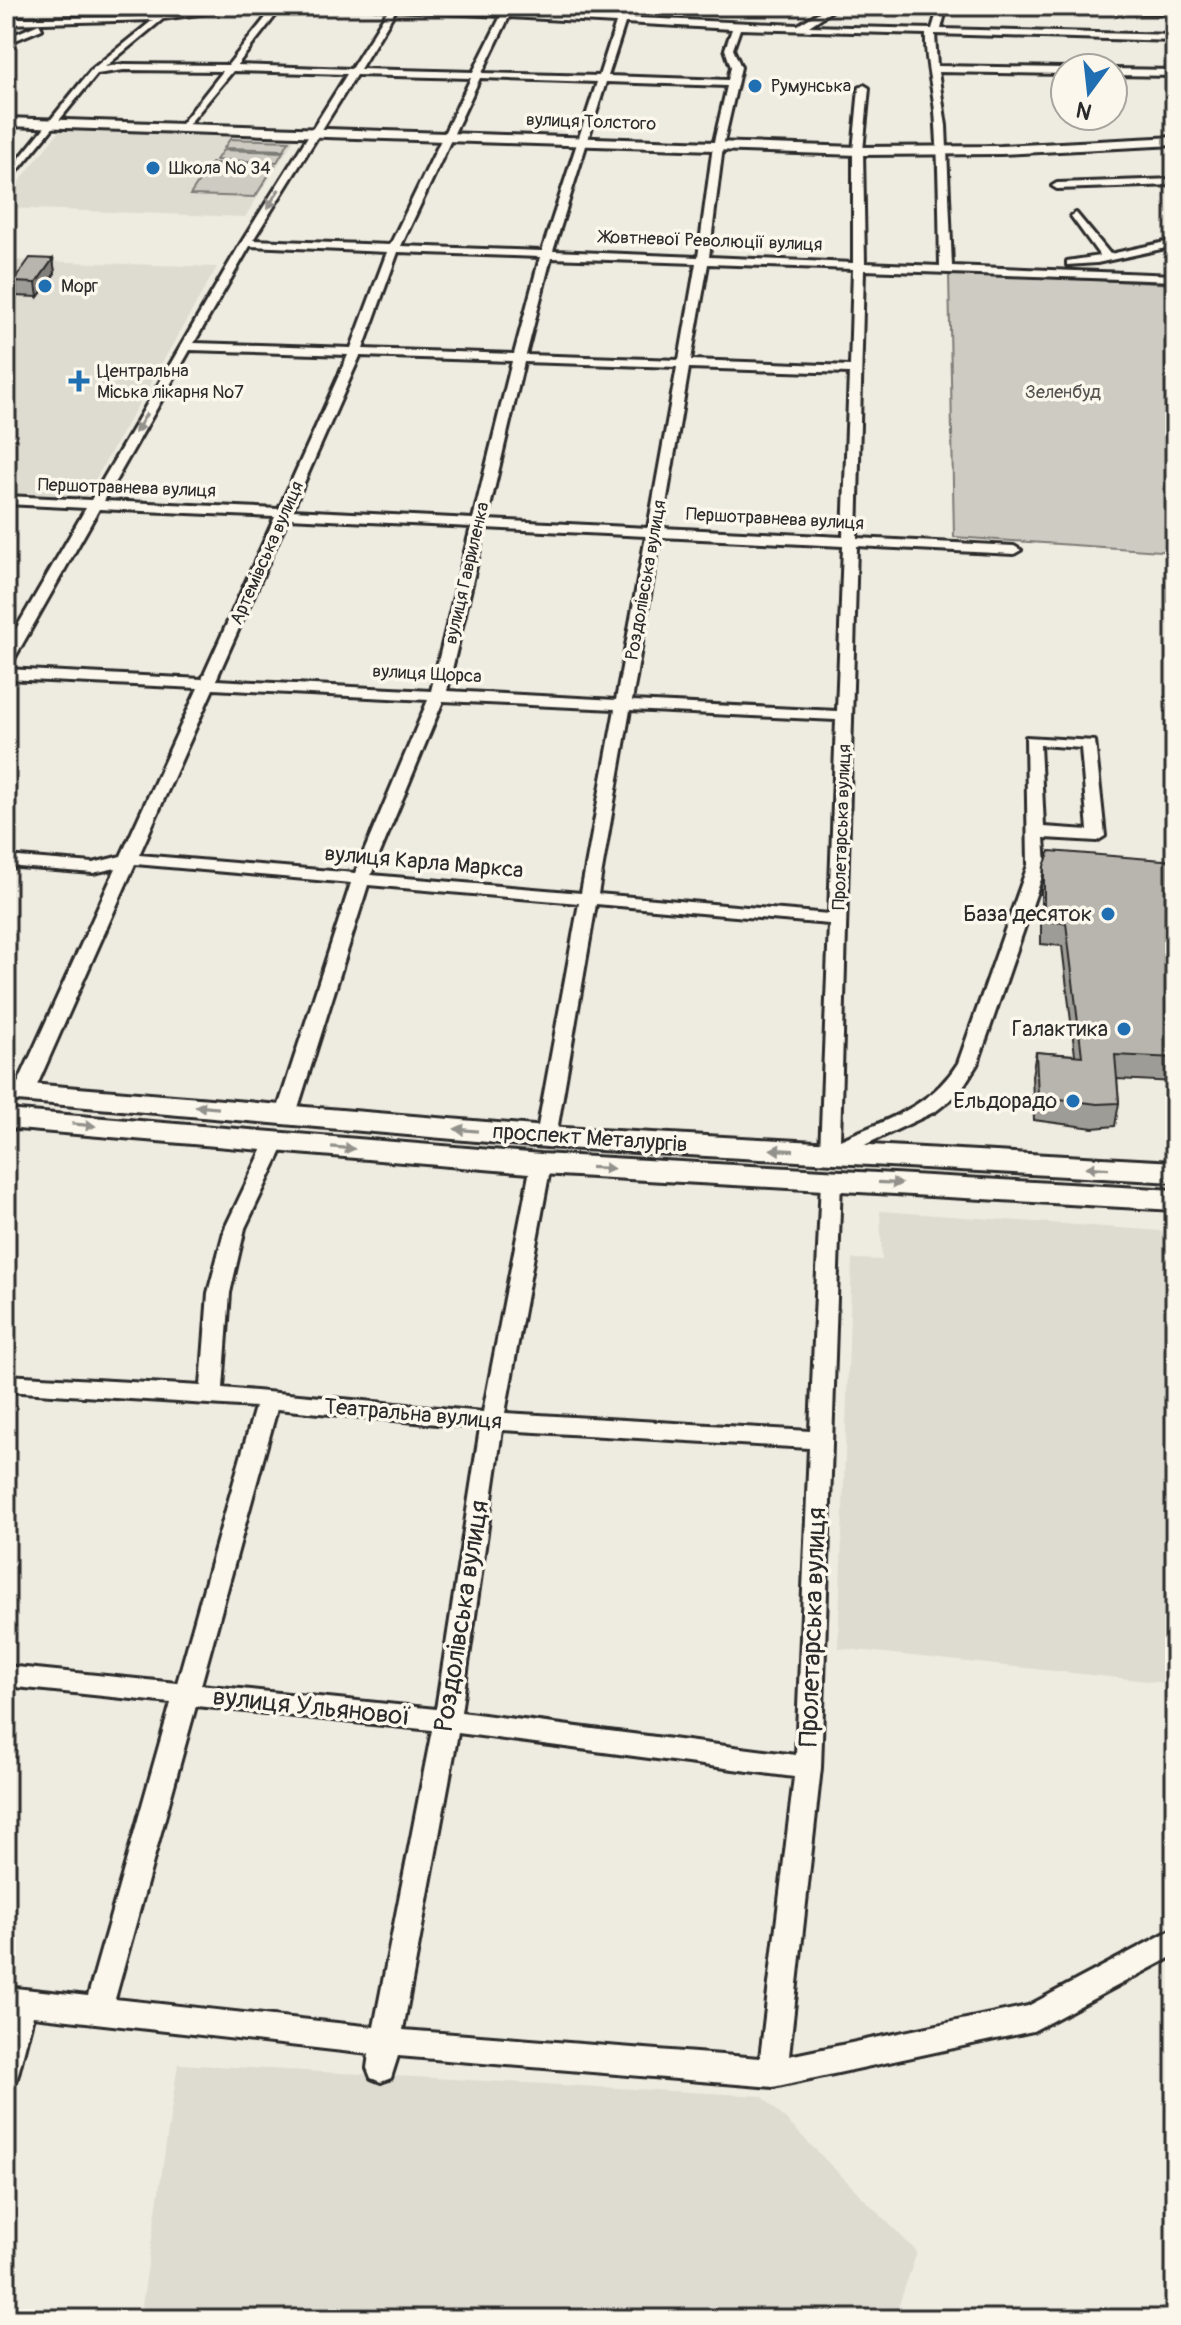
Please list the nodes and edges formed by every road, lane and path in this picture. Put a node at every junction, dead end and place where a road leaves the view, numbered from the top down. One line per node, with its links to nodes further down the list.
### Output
1 (251, 6): 9 (street)
2 (279, 6): 18 (street)
3 (371, 6): 5 (street)
4 (835, 6): 14 (street)
5 (394, 7): 8 (street); 22 (street)
6 (943, 7): 7 (street); 15 (street)
7 (1175, 10)
8 (506, 14): 11 (street); 25 (street, Артемівська вулиця)
9 (159, 19): 12 (street); 21 (street)
10 (6, 21): 12 (street)
11 (621, 22): 13 (street); 26 (street, вулиця Гавриленка)
12 (77, 23): 17 (street)
13 (737, 26): 14 (street); 27 (street, Роздолівська вулиця)
14 (798, 29): 15 (street)
15 (930, 33): 16 (street); 19 (street)
16 (1175, 38)
17 (6, 41)
18 (229, 68): 21 (street); 22 (street); 31 (street)
19 (930, 69): 20 (street); 38 (street)
20 (1049, 71)
21 (94, 72): 30 (street)
22 (356, 72): 25 (street); 32 (street)
23 (1129, 72): 24 (street)
24 (1175, 73)
25 (479, 75): 26 (street); 33 (street, Артемівська вулиця)
26 (603, 79): 27 (street); 35 (street, вулиця Гавриленка)
27 (734, 83): 36 (street, Роздолівська вулиця)
28 (864, 88): 37 (street, Пролетарська вулиця)
29 (6, 122): 30 (street, вулиця Толстого)
30 (56, 123): 31 (street, вулиця Толстого); 39 (street)
31 (183, 128): 32 (street, вулиця Толстого)
32 (314, 133): 33 (street, вулиця Толстого); 43 (street, one-way to 43)
33 (448, 137): 35 (street, вулиця Толстого); 45 (street, Артемівська вулиця)
34 (1175, 141): 38 (street, вулиця Толстого)
35 (584, 142): 36 (street, вулиця Толстого); 46 (street, вулиця Гавриленка)
36 (718, 146): 37 (street, вулиця Толстого); 48 (street, Роздолівська вулиця)
37 (858, 151): 38 (street, вулиця Толстого); 49 (street, Пролетарська вулиця)
38 (943, 152): 50 (street)
39 (6, 182)
40 (1175, 182): 41 (street)
41 (1057, 186)
42 (1076, 216): 47 (street)
43 (246, 243): 45 (street, Жовтневої Революції вулиця); 53 (street)
44 (1175, 243): 47 (street)
45 (394, 248): 46 (street, Жовтневої Революції вулиця); 54 (street, Артемівська вулиця)
46 (547, 253): 48 (street, Жовтневої Революції вулиця); 55 (street, вулиця Гавриленка)
47 (1107, 257): 51 (street)
48 (703, 258): 49 (street, Жовтневої Революції вулиця); 56 (street, Роздолівська вулиця)
49 (859, 264): 50 (street, Жовтневої Революції вулиця); 57 (street, Пролетарська вулиця)
50 (946, 268): 51 (street, Жовтневої Революції вулиця)
51 (1004, 271): 52 (street, Жовтневої Революції вулиця)
52 (1175, 278)
53 (185, 346): 54 (street); 59 (street, one-way to 59)
54 (356, 352): 55 (street); 60 (street, Артемівська вулиця)
55 (519, 358): 56 (street); 61 (street, вулиця Гавриленка)
56 (684, 364): 57 (street); 62 (street, Роздолівська вулиця)
57 (855, 370): 63 (street, Пролетарська вулиця)
58 (6, 500): 59 (street, Першотравнева вулиця)
59 (93, 505): 60 (street, Першотравнева вулиця); 65 (street)
60 (285, 512): 61 (street, Першотравнева вулиця); 67 (street, Артемівська вулиця)
61 (479, 522): 62 (street, Першотравнева вулиця); 68 (street, вулиця Гавриленка)
62 (655, 531): 63 (street, Першотравнева вулиця); 69 (street, Роздолівська вулиця)
63 (850, 541): 64 (street, Першотравнева вулиця); 70 (street, Пролетарська вулиця)
64 (1014, 550)
65 (6, 659)
66 (6, 674): 67 (street, вулиця Щорса)
67 (209, 682): 68 (street, вулиця Щорса); 72 (street, Артемівська вулиця)
68 (438, 695): 69 (street, вулиця Щорса); 74 (street, вулиця Гавриленка)
69 (624, 704): 70 (street, вулиця Щорса); 75 (street, Роздолівська вулиця)
70 (845, 716): 76 (street, Пролетарська вулиця)
71 (1036, 832): 71 (street); 80 (street)
72 (131, 859): 73 (street, вулиця Карла Маркса); 74 (street, вулиця Карла Маркса); 77 (street, Артемівська вулиця)
73 (6, 861)
74 (361, 879): 75 (street, вулиця Карла Маркса); 78 (street, вулиця Гавриленка)
75 (590, 899): 76 (street, вулиця Карла Маркса); 79 (street, Роздолівська вулиця)
76 (839, 920): 80 (street, Пролетарська вулиця)
77 (11, 1111): 78 (street, проспект Металургів)
78 (281, 1128): 79 (street, проспект Металургів); 84 (street, вулиця Гавриленка)
79 (543, 1151): 80 (street, проспект Металургів); 86 (street, Роздолівська вулиця)
80 (830, 1166): 81 (street, проспект Металургів, one-way to 80); 82 (street, проспект Металургів, one-way to 82); 87 (street, Пролетарська вулиця)
81 (1175, 1172)
82 (1175, 1200)
83 (6, 1383): 84 (street, Театральна вулиця)
84 (211, 1395): 85 (street, Театральна вулиця)
85 (268, 1402): 86 (street, Театральна вулиця); 89 (street)
86 (492, 1421): 87 (street, Театральна вулиця); 90 (street, Роздолівська вулиця)
87 (821, 1440): 91 (street, Пролетарська вулиця)
88 (6, 1676): 89 (street, вулиця Ульянової)
89 (188, 1694): 90 (street, вулиця Ульянової); 94 (street)
90 (447, 1721): 91 (street, вулиця Ульянової); 95 (street, Роздолівська вулиця)
91 (808, 1768): 97 (street, Пролетарська вулиця)
92 (1175, 1941): 97 (street)
93 (14, 2001): 94 (street); 96 (street)
94 (98, 2010): 95 (street)
95 (384, 2055): 97 (street)
96 (6, 2072)
97 (773, 2073)

